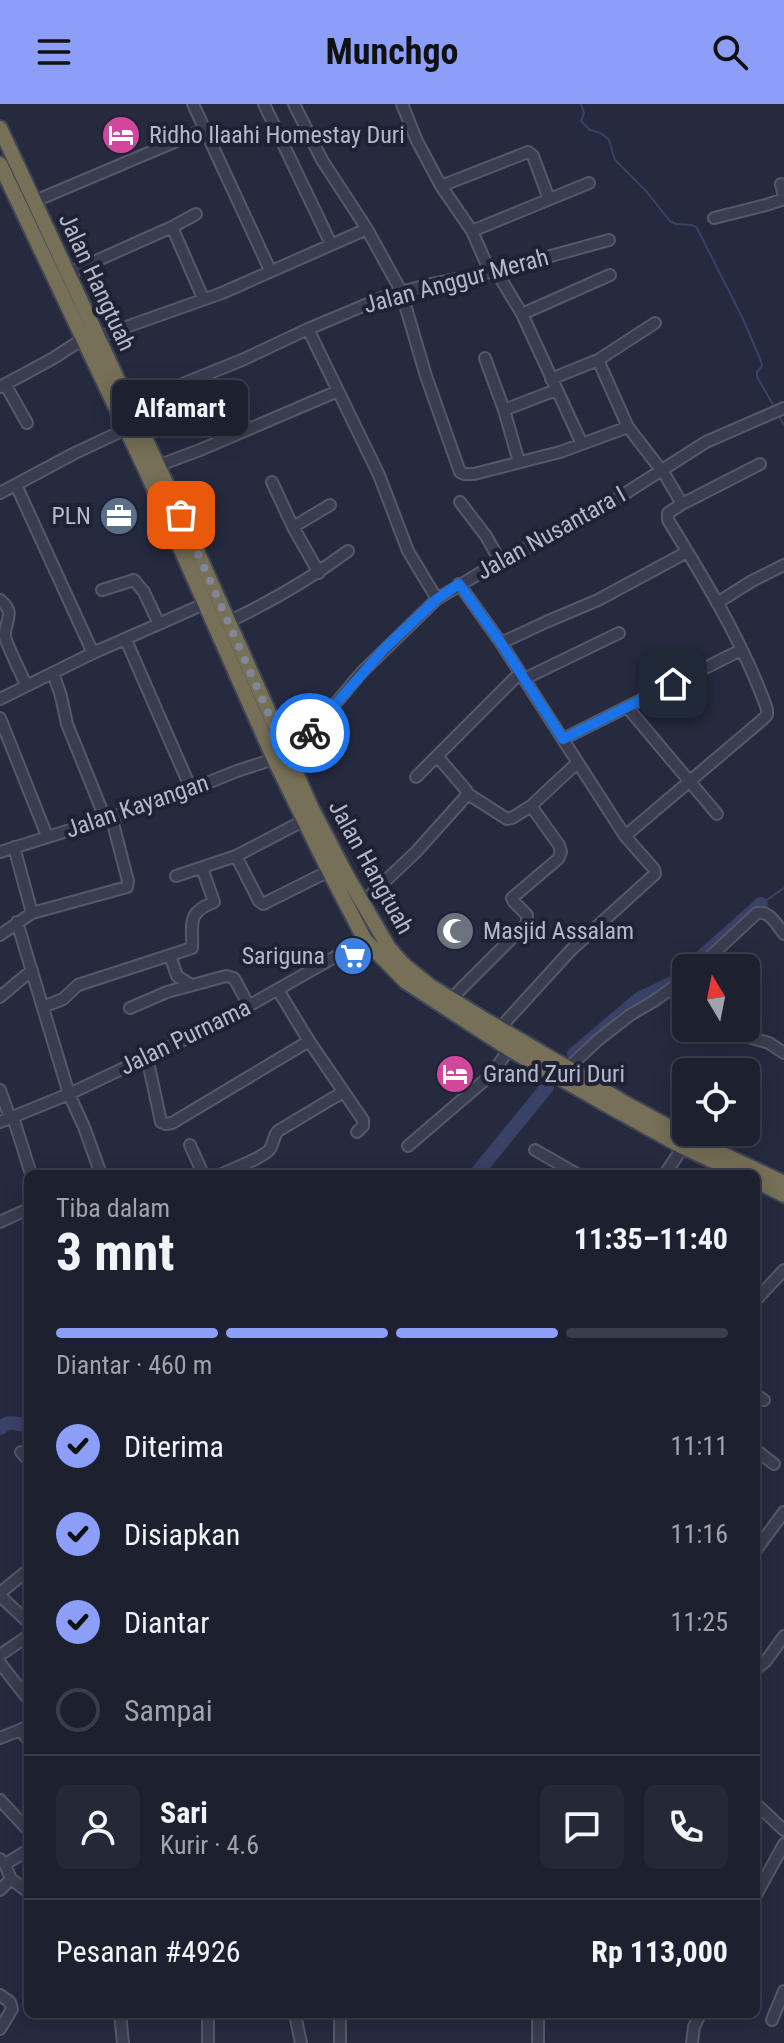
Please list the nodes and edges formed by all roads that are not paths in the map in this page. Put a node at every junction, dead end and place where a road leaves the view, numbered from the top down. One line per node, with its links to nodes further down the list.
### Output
1 (193, 104): 6 (street)
2 (264, 104): 20 (street)
3 (294, 104): 17 (street)
4 (402, 104): 10 (street)
5 (0, 128): 13 (highway, Jalan Hangtuah)
6 (205, 129): 13 (street); 21 (street)
7 (0, 164): 30 (highway, Jalan Hangtuah)
8 (589, 183): 12 (street)
9 (781, 184): 11 (street)
10 (441, 186): 12 (street); 18 (street)
11 (784, 198): 15 (street)
12 (549, 199): 18 (street)
13 (35, 201): 23 (highway, Jalan Hangtuah)
14 (196, 214): 16 (street)
15 (714, 218)
16 (172, 227): 23 (street); 26 (street)
17 (367, 229): 20 (street); 25 (street)
18 (472, 231): 22 (street)
19 (609, 240): 22 (street, Jalan Anggur Merah)
20 (331, 244): 21 (street)
21 (270, 270): 26 (street)
22 (493, 271): 25 (street, Jalan Anggur Merah); 27 (street)
23 (69, 273): 30 (highway, Jalan Hangtuah)
24 (610, 275): 27 (street)
25 (401, 291): 29 (street, Jalan Anggur Merah); 44 (street)
26 (203, 298): 30 (street)
27 (522, 314): 33 (street)
28 (655, 323): 32 (street)
29 (308, 329): 36 (street); 37 (street, Jalan Anggur Merah)
30 (90, 338): 34 (street); 37 (highway, Jalan Hangtuah); 42 (highway, Jalan Hangtuah)
31 (485, 358): 38 (street)
32 (598, 360): 33 (street); 41 (street)
33 (551, 379): 35 (street)
34 (3, 385): 40 (street)
35 (556, 390): 38 (street); 43 (street)
36 (338, 391): 46 (street); 62 (street)
37 (128, 406): 46 (highway, Jalan Hangtuah)
38 (504, 410): 44 (street)
39 (778, 410): 47 (street, Jalan Nusantara I)
40 (27, 423)
41 (628, 427): 43 (street); 47 (street)
42 (126, 429): 49 (street); 65 (highway, Jalan Hangtuah)
43 (582, 444): 44 (street)
44 (519, 462)
45 (760, 464): 52 (street)
46 (157, 466): 66 (highway, Jalan Hangtuah)
47 (661, 470): 52 (street); 57 (street, Jalan Nusantara I)
48 (272, 482): 54 (street)
49 (16, 485): 50 (street); 73 (street)
50 (0, 493)
51 (460, 502): 57 (street)
52 (682, 504): 56 (street)
53 (330, 505): 54 (street)
54 (293, 527): 59 (street)
55 (348, 551): 59 (street)
56 (687, 552): 64 (street); 71 (street)
57 (500, 561): 60 (street, Jalan Nusantara I)
58 (784, 565): 64 (street)
59 (319, 573): 66 (street)
60 (459, 584): 62 (street, Jalan Nusantara I); 71 (street)
61 (102, 590): 67 (street)
62 (437, 599): 82 (street, Jalan Nusantara I)
63 (0, 600): 69 (street)
64 (717, 603): 72 (street)
65 (204, 604): 67 (street); 74 (highway, Jalan Hangtuah)
66 (228, 622): 74 (highway, Jalan Hangtuah)
67 (159, 624): 70 (street)
68 (619, 633): 76 (street)
69 (2, 635): 77 (street)
70 (126, 640): 73 (street); 87 (street)
71 (501, 643): 76 (street)
72 (741, 650): 79 (street); 86 (street)
73 (93, 653): 75 (street)
74 (238, 662): 82 (highway, Jalan Hangtuah)
75 (53, 673): 77 (street); 91 (street)
76 (522, 676): 81 (street); 83 (street)
77 (26, 685): 78 (street)
78 (0, 699)
79 (627, 707): 81 (street); 86 (street)
80 (0, 718): 93 (street)
81 (563, 739): 84 (street)
82 (280, 756): 87 (street, Jalan Kayangan); 92 (highway, Jalan Hangtuah); 101 (highway, Jalan Hangtuah)
83 (437, 756): 85 (street); 88 (street)
84 (577, 763): 89 (street); 94 (street)
85 (416, 777)
86 (691, 781): 90 (street); 94 (street)
87 (191, 789): 91 (street, Jalan Kayangan)
88 (468, 794): 89 (street); 101 (street)
89 (531, 806): 114 (street)
90 (717, 814)
91 (108, 817): 93 (street, Jalan Kayangan); 102 (street)
92 (303, 821): 97 (street); 99 (highway, Jalan Hangtuah)
93 (47, 836): 95 (street, Jalan Kayangan)
94 (625, 836): 119 (street)
95 (14, 847): 96 (street, Jalan Kayangan); 102 (street)
96 (0, 852)
97 (236, 856): 98 (street); 99 (street)
98 (202, 868): 100 (street); 108 (street)
99 (329, 871): 106 (highway, Jalan Hangtuah)
100 (176, 876)
101 (362, 903): 114 (highway, Jalan Hangtuah)
102 (32, 913): 103 (street)
103 (17, 922): 105 (street); 109 (street)
104 (784, 934): 107 (street)
105 (0, 935)
106 (365, 940): 112 (street, Jalan Purnama); 118 (highway, Jalan Hangtuah)
107 (713, 954)
108 (170, 955): 110 (street); 116 (street)
109 (32, 970): 113 (street); 116 (street)
110 (191, 985): 115 (street); 117 (street)
111 (672, 988): 125 (street)
112 (278, 990): 115 (street, Jalan Purnama); 121 (street)
113 (0, 997)
114 (451, 999): 118 (highway, Jalan Hangtuah)
115 (249, 1006): 124 (street, Jalan Purnama)
116 (43, 1007): 128 (street)
117 (130, 1008)
118 (479, 1022): 119 (highway, Jalan Hangtuah); 122 (highway, Jalan Hangtuah)
119 (499, 1029): 125 (highway, Jalan Hangtuah)
120 (760, 1040): 123 (street)
121 (309, 1041): 124 (street); 127 (street)
122 (509, 1049): 132 (street); 133 (highway, Jalan Hangtuah)
123 (784, 1053)
124 (147, 1057): 128 (street, Jalan Purnama)
125 (568, 1068): 142 (highway, Jalan Hangtuah)
126 (0, 1090): 129 (street)
127 (343, 1092): 130 (street); 138 (street)
128 (69, 1094): 129 (street, Jalan Purnama); 136 (street)
129 (8, 1119): 135 (street)
130 (357, 1132)
131 (190, 1145): 137 (street)
132 (408, 1146)
133 (683, 1147): 140 (street); 141 (highway, Jalan Hangtuah)
134 (535, 1150): 139 (street)
135 (29, 1170)
136 (100, 1170)
137 (201, 1170)
138 (230, 1170)
139 (569, 1170)
140 (668, 1170)
141 (732, 1170)
142 (757, 1170)
143 (760, 1172): 145 (highway, Jalan Hangtuah)
144 (760, 1183): 146 (highway)
145 (784, 1183)
146 (784, 1195)
147 (24, 1211): 148 (street)
148 (0, 1222)
149 (784, 1270): 150 (street)
150 (760, 1296)
151 (760, 1453): 152 (street)
152 (774, 1464)
153 (784, 1512): 155 (street)
154 (760, 1530): 155 (street)
155 (766, 1536): 156 (street)
156 (760, 1544)
157 (24, 1573): 158 (street)
158 (0, 1594): 159 (street)
159 (24, 1618)
160 (784, 1636): 164 (street)
161 (24, 1639): 162 (street)
162 (0, 1655)
163 (0, 1663): 165 (street)
164 (760, 1665)
165 (24, 1694)
166 (24, 1728): 167 (street)
167 (0, 1738)
168 (0, 1800): 170 (street)
169 (760, 1808): 171 (street)
170 (24, 1826)
171 (784, 1830)
172 (784, 1844): 176 (street)
173 (24, 1852): 174 (street)
174 (2, 1861): 175 (street)
175 (11, 1879): 177 (street); 178 (street)
176 (760, 1888)
177 (24, 1889)
178 (0, 1890)
179 (784, 1991): 187 (street)
180 (0, 1995): 188 (street)
181 (120, 2018): 189 (street)
182 (208, 2018): 190 (street)
183 (296, 2018): 191 (street)
184 (340, 2018): 192 (street)
185 (538, 2018): 193 (street)
186 (698, 2018): 194 (street)
187 (772, 2020)
188 (0, 2029)
189 (123, 2043)
190 (208, 2043)
191 (301, 2043)
192 (340, 2043)
193 (538, 2043)
194 (692, 2043)

